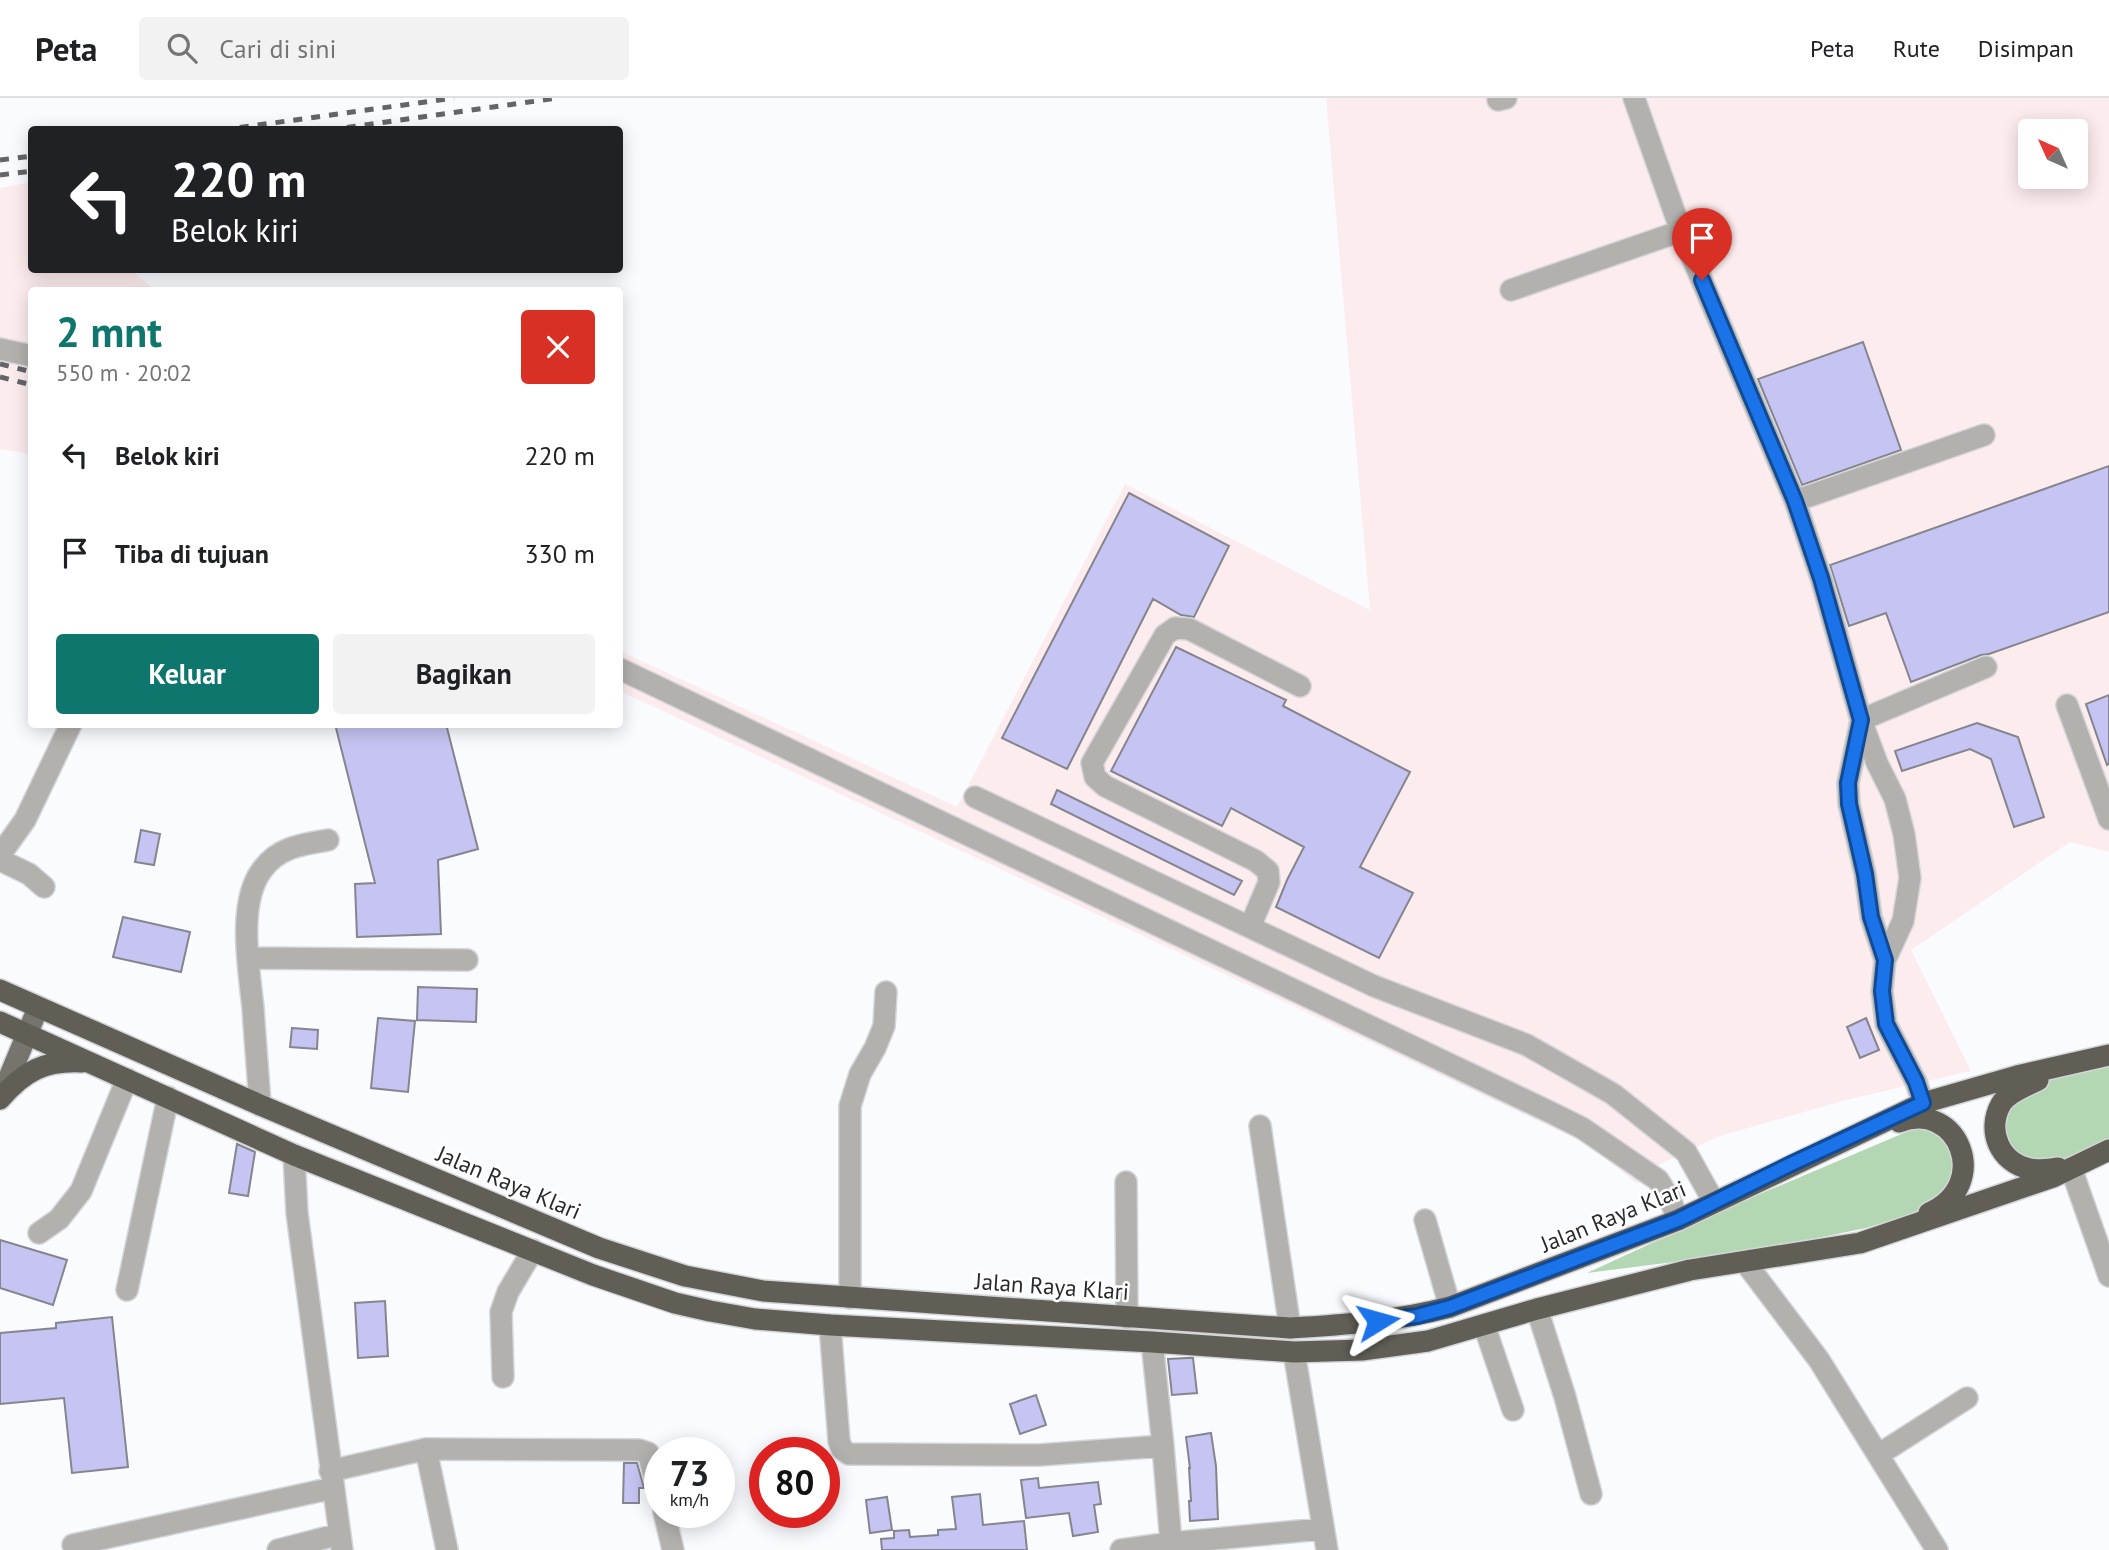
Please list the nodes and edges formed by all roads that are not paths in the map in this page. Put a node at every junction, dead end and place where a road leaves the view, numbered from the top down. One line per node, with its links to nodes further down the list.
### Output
1 (1634, 98): 2 (street)
2 (1681, 231): 3 (street); 7 (street)
3 (1511, 290)
4 (0, 349): 5 (street)
5 (28, 355)
6 (1984, 435): 7 (street)
7 (1795, 501): 12 (street)
8 (1986, 667): 12 (street)
9 (623, 669): 44 (street)
10 (1300, 686): 19 (street)
11 (2067, 705): 15 (street)
12 (1861, 720): 22 (street); 22 (street)
13 (69, 728): 17 (street)
14 (975, 797): 19 (street)
15 (2109, 819)
16 (328, 840): 20 (street)
17 (0, 857): 18 (street)
18 (44, 887)
19 (1250, 927): 42 (street)
20 (248, 958): 21 (street); 35 (street)
21 (467, 960)
22 (1885, 960): 34 (street)
23 (886, 992): 51 (street)
24 (7, 993): 25 (highway, Jalan Raya Klari); 26 (main road)
25 (38, 1008): 27 (main road); 35 (highway, Jalan Raya Klari)
26 (1, 1025): 27 (highway)
27 (27, 1034): 29 (highway); 33 (main road)
28 (2109, 1055): 30 (highway, Jalan Raya Klari)
29 (87, 1062): 31 (highway); 33 (highway)
30 (2075, 1063): 34 (highway, Jalan Raya Klari); 40 (highway)
31 (127, 1079): 32 (highway); 45 (street)
32 (168, 1097): 38 (highway); 50 (street)
33 (0, 1099)
34 (1923, 1103): 39 (highway, Jalan Raya Klari)
35 (260, 1105): 51 (highway, Jalan Raya Klari)
36 (1260, 1126): 57 (street)
37 (2109, 1150): 40 (highway)
38 (294, 1155): 47 (highway); 67 (street)
39 (1789, 1165): 42 (highway, Jalan Raya Klari); 46 (highway)
40 (2071, 1168): 46 (highway); 49 (street)
41 (1126, 1182): 54 (street)
42 (1714, 1202): 44 (highway, Jalan Raya Klari)
43 (1425, 1220): 52 (street)
44 (1678, 1220): 52 (highway, Jalan Raya Klari)
45 (39, 1233)
46 (1860, 1243): 48 (highway)
47 (533, 1250): 55 (highway); 60 (street)
48 (1745, 1262): 53 (highway); 66 (street)
49 (2109, 1276)
50 (127, 1290)
51 (850, 1298): 54 (highway, Jalan Raya Klari)
52 (1450, 1307): 57 (highway, Jalan Raya Klari)
53 (1537, 1309): 56 (highway); 68 (street)
54 (1127, 1318): 57 (highway, Jalan Raya Klari)
55 (830, 1325): 58 (highway); 63 (street)
56 (1484, 1325): 59 (highway); 62 (street)
57 (1290, 1328)
58 (1152, 1342): 59 (highway); 63 (street)
59 (1294, 1352): 70 (street)
60 (503, 1377)
61 (1967, 1398): 66 (street)
62 (1514, 1410)
63 (1163, 1446): 72 (street)
64 (426, 1449): 65 (street); 67 (street); 75 (street)
65 (644, 1452)
66 (1878, 1455): 78 (street)
67 (332, 1479): 71 (street); 73 (street)
68 (1591, 1494)
69 (668, 1528): 76 (street)
70 (1324, 1540): 72 (street)
71 (341, 1542): 74 (street)
72 (1171, 1543): 77 (street)
73 (74, 1545)
74 (278, 1550)
75 (447, 1550)
76 (673, 1550)
77 (1121, 1550)
78 (1937, 1550)

